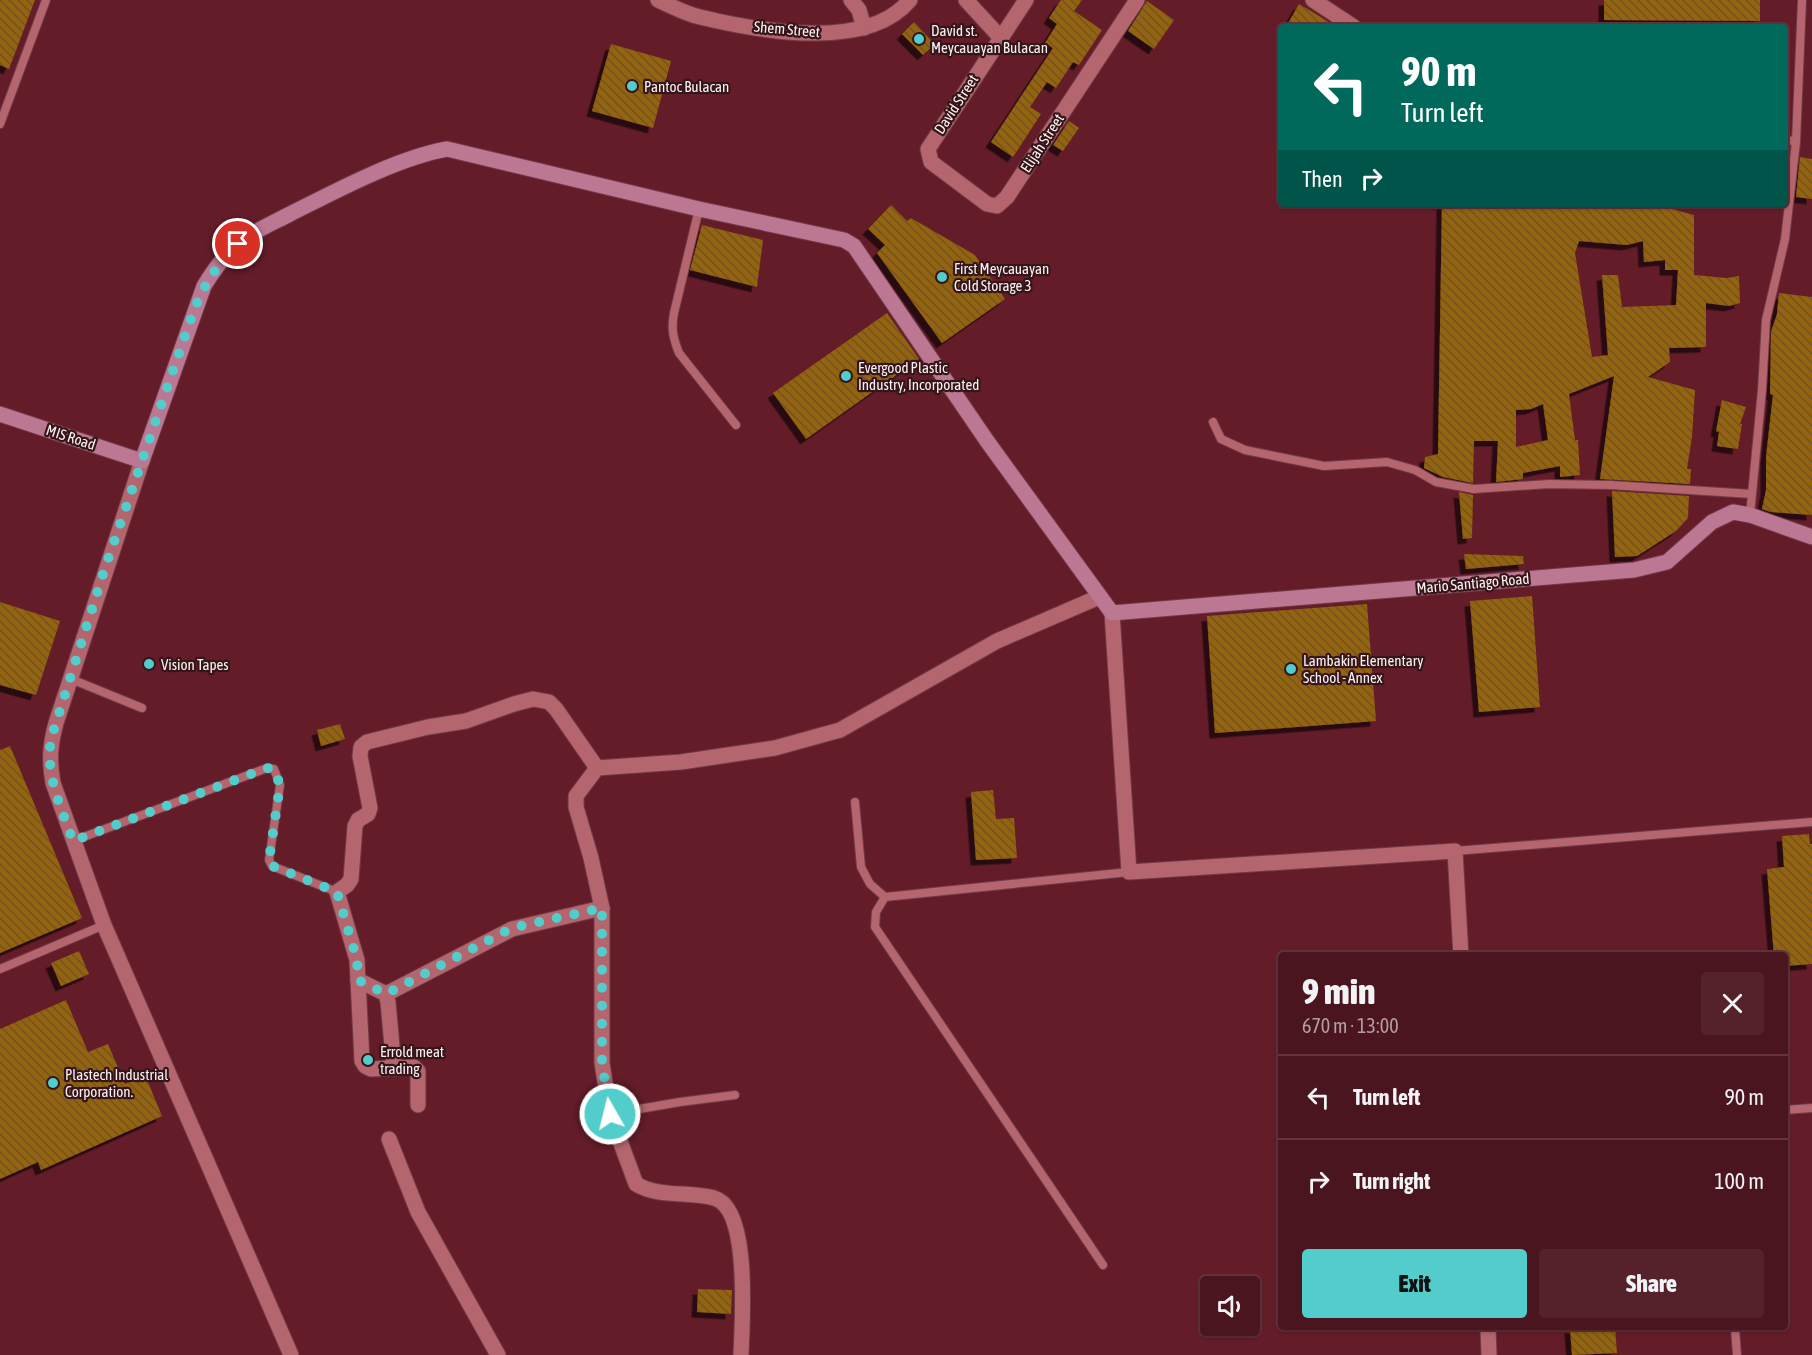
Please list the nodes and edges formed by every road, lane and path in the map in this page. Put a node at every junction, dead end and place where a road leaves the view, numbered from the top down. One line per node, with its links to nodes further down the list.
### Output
1 (46, 0): 13 (lane)
2 (658, 0): 11 (street, Shem Street)
3 (851, 0): 11 (street)
4 (910, 0): 11 (street, Shem Street)
5 (966, 0): 12 (street)
6 (1026, 0): 12 (street, David Street)
7 (1137, 0): 16 (street, Elijah Street)
8 (1313, 0): 10 (street)
9 (1802, 0): 15 (lane)
10 (1349, 24)
11 (864, 28)
12 (1000, 37): 16 (street, David Street)
13 (0, 124)
14 (1788, 140): 15 (lane)
15 (1796, 142): 22 (lane)
16 (928, 149)
17 (699, 209): 20 (lane); 21 (street); 25 (street)
18 (0, 414): 21 (street, MIS Road)
19 (1213, 422): 22 (lane)
20 (736, 425)
21 (142, 461): 27 (street)
22 (1752, 494): 23 (lane)
23 (1750, 515): 24 (street, Mario Santiago Road); 26 (street, Mario Santiago Road)
24 (1812, 537)
25 (1099, 597): 26 (street); 29 (street)
26 (1112, 613): 34 (street)
27 (71, 679): 28 (lane); 32 (street)
28 (142, 708)
29 (597, 768): 35 (street); 37 (street)
30 (855, 802): 36 (lane)
31 (1812, 822): 33 (lane)
32 (73, 841): 35 (lane); 38 (street)
33 (1455, 851): 34 (street); 39 (street)
34 (1129, 872): 36 (lane)
35 (337, 892): 41 (street)
36 (885, 897): 50 (lane)
37 (602, 908): 42 (street); 48 (street)
38 (104, 925): 40 (lane); 53 (street)
39 (1461, 952)
40 (0, 969)
41 (358, 980): 42 (street); 43 (street)
42 (386, 994): 43 (street)
43 (394, 1068): 45 (street)
44 (735, 1095): 48 (lane)
45 (418, 1105)
46 (1812, 1108): 47 (lane)
47 (1788, 1110)
48 (610, 1114): 55 (street)
49 (389, 1139): 54 (street)
50 (1102, 1264)
51 (1488, 1330): 56 (street)
52 (1735, 1330): 57 (lane)
53 (291, 1355)
54 (498, 1355)
55 (741, 1355)
56 (1489, 1355)
57 (1737, 1355)

